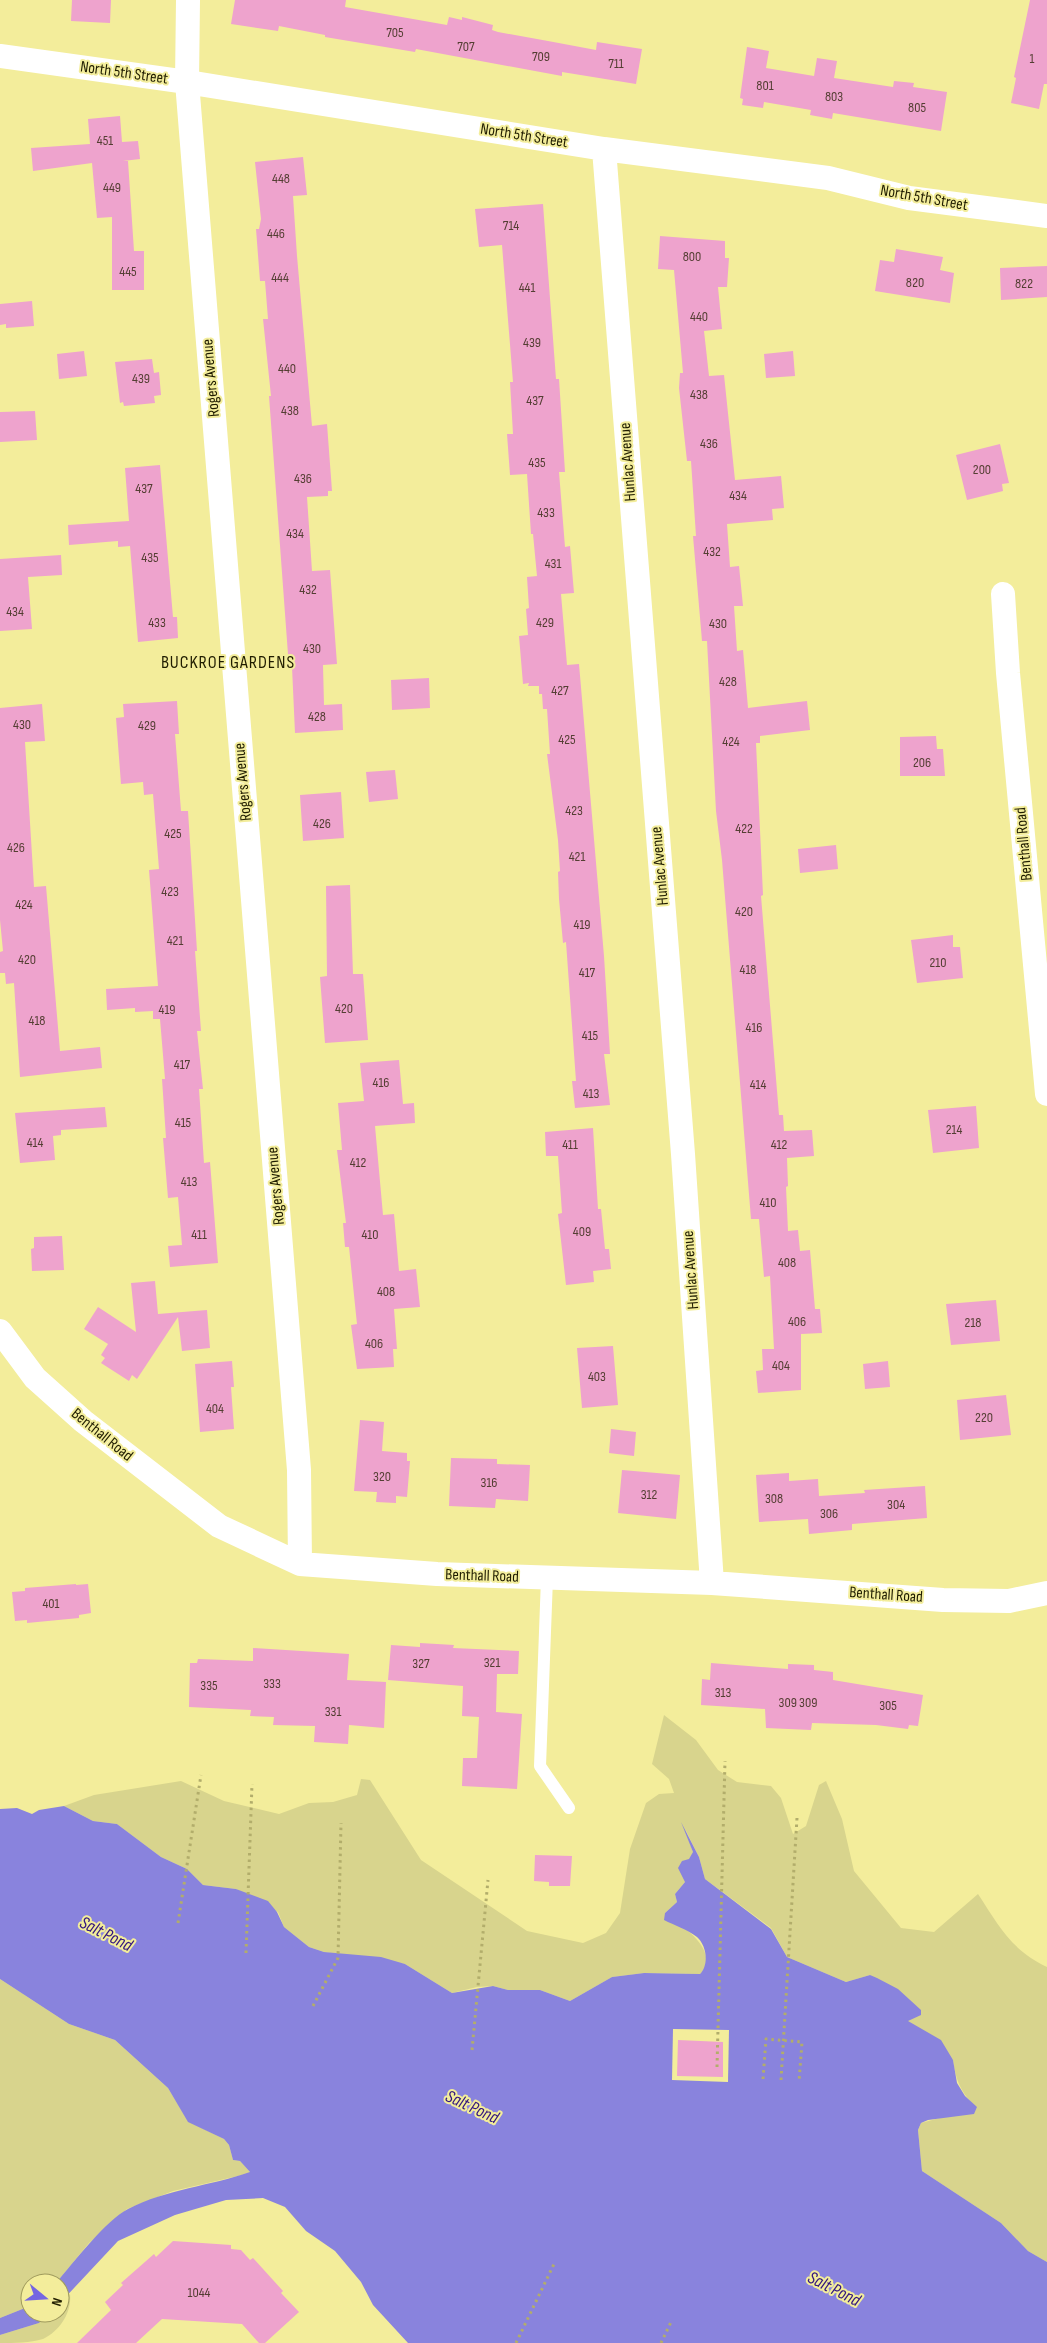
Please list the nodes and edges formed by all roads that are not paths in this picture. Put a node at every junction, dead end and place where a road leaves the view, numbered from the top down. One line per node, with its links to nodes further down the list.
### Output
1 (188, 0): 3 (street, Rogers Avenue)
2 (0, 56): 3 (street, North 5th Street)
3 (187, 82): 4 (street, North 5th Street); 9 (street, Rogers Avenue)
4 (604, 148): 5 (street, North 5th Street); 11 (street, Hunlac Avenue)
5 (1047, 216)
6 (1003, 594): 7 (street, Benthall Road)
7 (1047, 1094)
8 (0, 1331): 9 (street, Benthall Road)
9 (300, 1564): 10 (street, Benthall Road)
10 (547, 1578): 11 (street, Benthall Road); 13 (lane)
11 (712, 1583): 12 (street, Benthall Road)
12 (1047, 1593)
13 (570, 1808)

